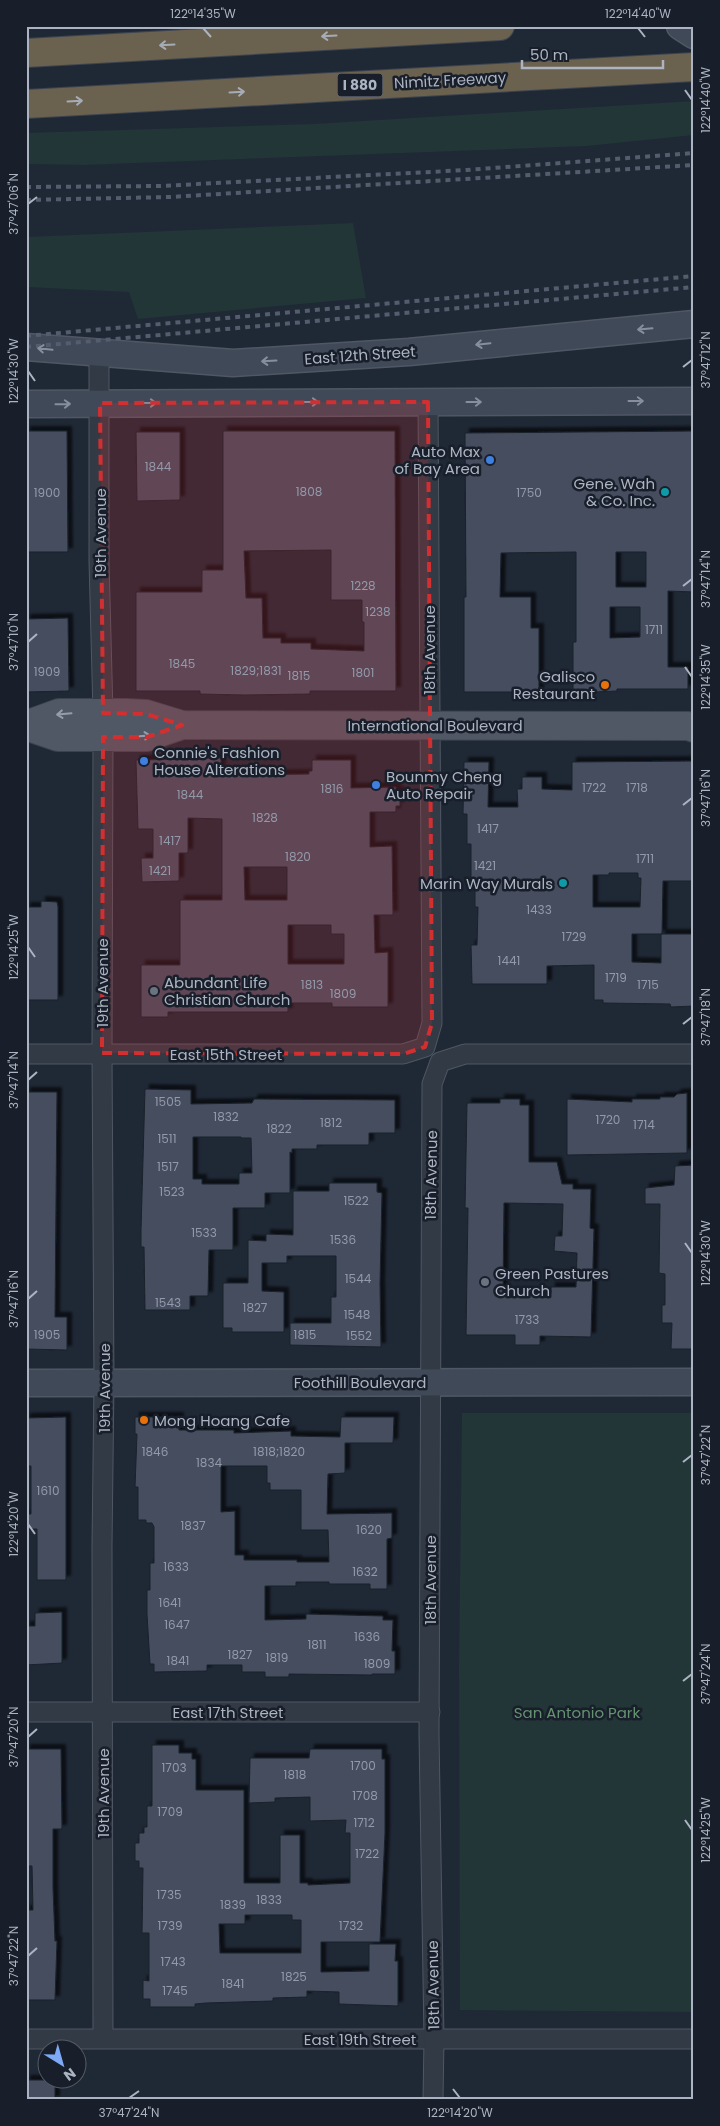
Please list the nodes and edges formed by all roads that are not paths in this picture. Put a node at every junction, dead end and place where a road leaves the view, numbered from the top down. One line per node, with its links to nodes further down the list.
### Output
1 (500, 26): 4 (highway, one-way to 4)
2 (680, 26): 3 (main road)
3 (694, 35)
4 (26, 53)
5 (694, 67): 6 (highway, Nimitz Freeway / I 880, one-way to 5)
6 (26, 104)
7 (694, 324): 9 (main road, East 12th Street, one-way to 9)
8 (26, 347): 9 (main road, East 12th Street, one-way to 8)
9 (99, 354): 12 (street, 19th Avenue)
10 (694, 401): 11 (main road, one-way to 10)
11 (428, 402): 12 (main road, one-way to 11); 14 (street, 18th Avenue)
12 (100, 403): 13 (main road, one-way to 12); 16 (street, 19th Avenue)
13 (26, 404)
14 (430, 724): 16 (main road, International Boulevard); 17 (main road, International Boulevard); 18 (street, 18th Avenue)
15 (26, 725): 16 (main road, International Boulevard)
16 (103, 725): 19 (street, 19th Avenue)
17 (692, 726)
18 (426, 1047): 19 (street, East 15th Street)
19 (102, 1053): 20 (street, East 15th Street); 23 (street, 19th Avenue)
20 (26, 1054)
21 (694, 1054): 24 (street, 18th Avenue)
22 (26, 1382): 23 (main road, Foothill Boulevard)
23 (104, 1382): 24 (main road, Foothill Boulevard); 27 (street, 19th Avenue)
24 (432, 1382): 25 (main road, Foothill Boulevard); 28 (street, 18th Avenue)
25 (694, 1382)
26 (26, 1712): 27 (street, East 17th Street)
27 (103, 1712): 28 (street, East 17th Street); 30 (street, 19th Avenue)
28 (430, 1712): 31 (street, 18th Avenue)
29 (26, 2038): 30 (street, East 19th Street)
30 (103, 2038): 31 (street, East 19th Street)
31 (434, 2039): 32 (street, East 19th Street); 33 (street, 18th Avenue)
32 (694, 2039)
33 (433, 2100)

